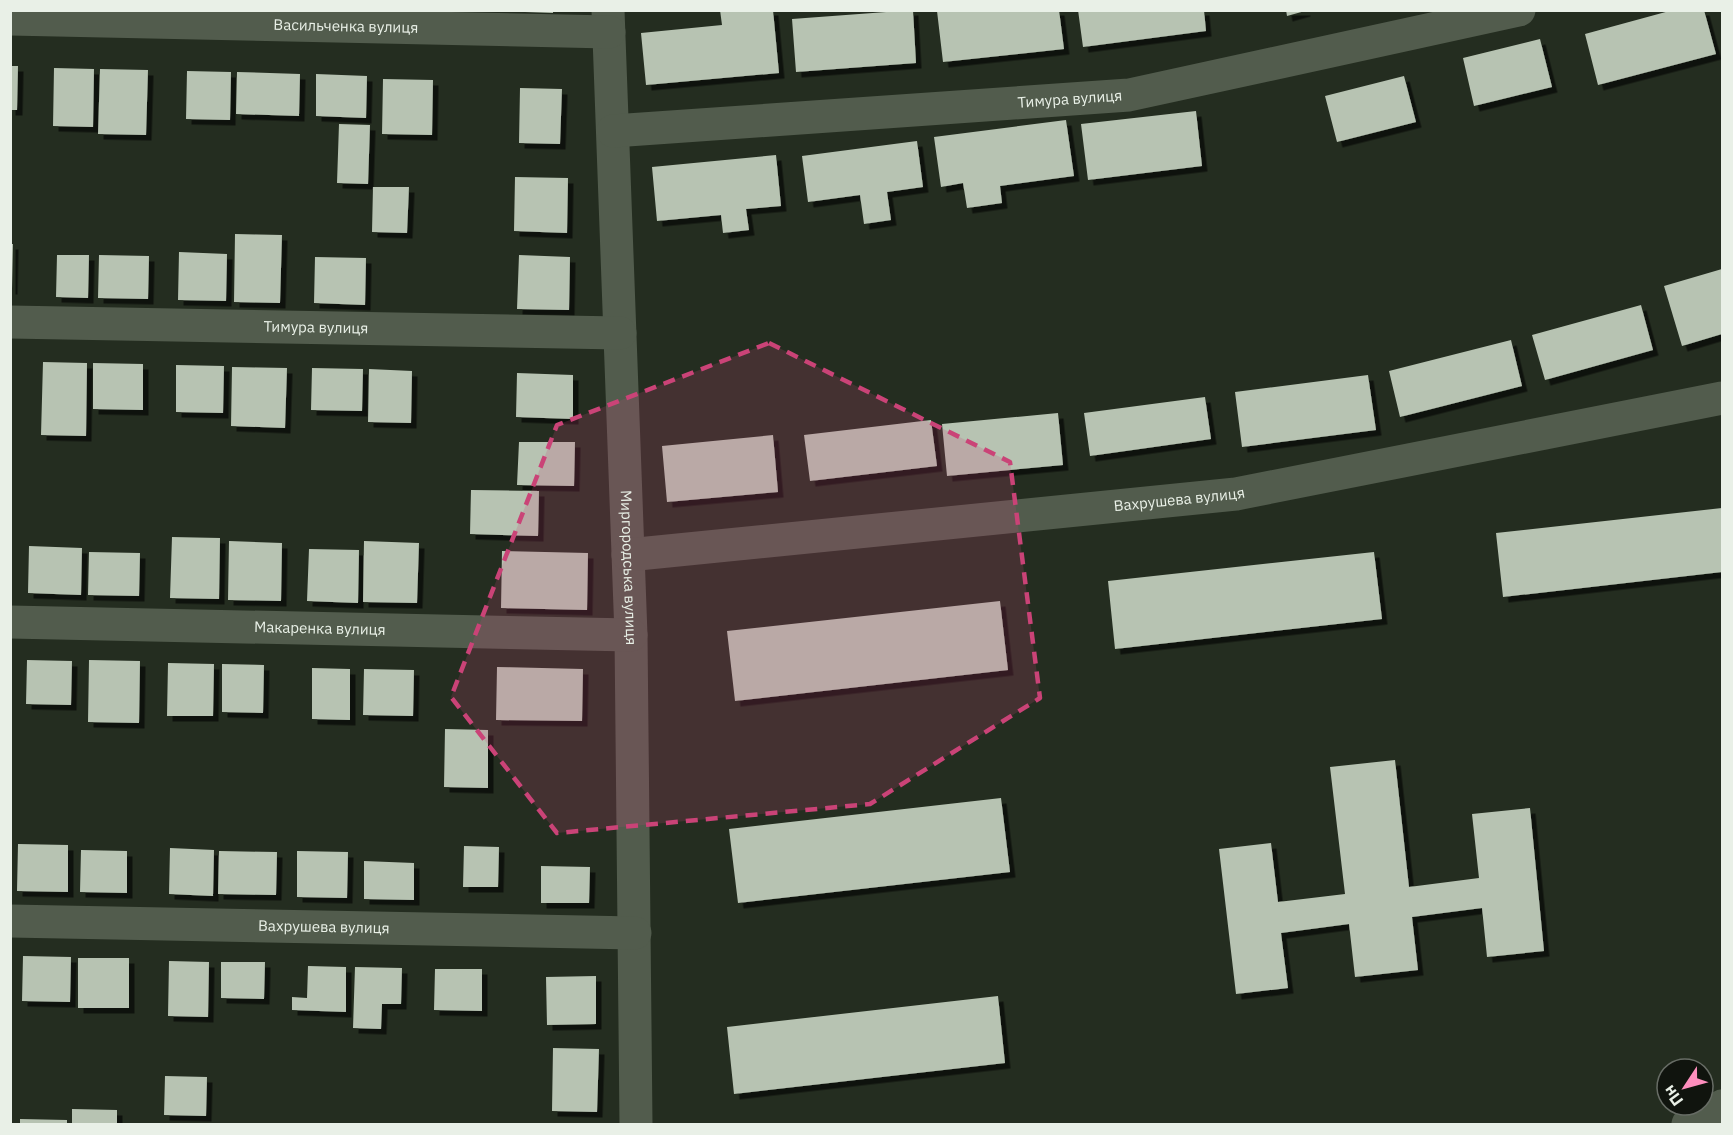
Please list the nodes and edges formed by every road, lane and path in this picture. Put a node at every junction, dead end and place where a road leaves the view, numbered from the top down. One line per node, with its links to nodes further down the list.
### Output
1 (1520, 10): 4 (street, Тимура вулиця)
2 (10, 19): 3 (street, Васильченка вулиця)
3 (608, 21): 4 (street, Миргородська вулиця)
4 (613, 131): 6 (street, Миргородська вулиця)
5 (10, 322): 6 (street, Тимура вулиця)
6 (620, 333): 8 (street, Миргородська вулиця)
7 (1722, 398): 8 (street, Вахрушева вулиця)
8 (628, 555): 10 (street, Миргородська вулиця)
9 (10, 622): 10 (street, Макаренка вулиця)
10 (631, 635): 12 (street, Миргородська вулиця)
11 (10, 921): 12 (street, Вахрушева вулиця)
12 (635, 933): 14 (street, Миргородська вулиця)
13 (1722, 1106): 15 (street)
14 (636, 1125)
15 (1688, 1125)

